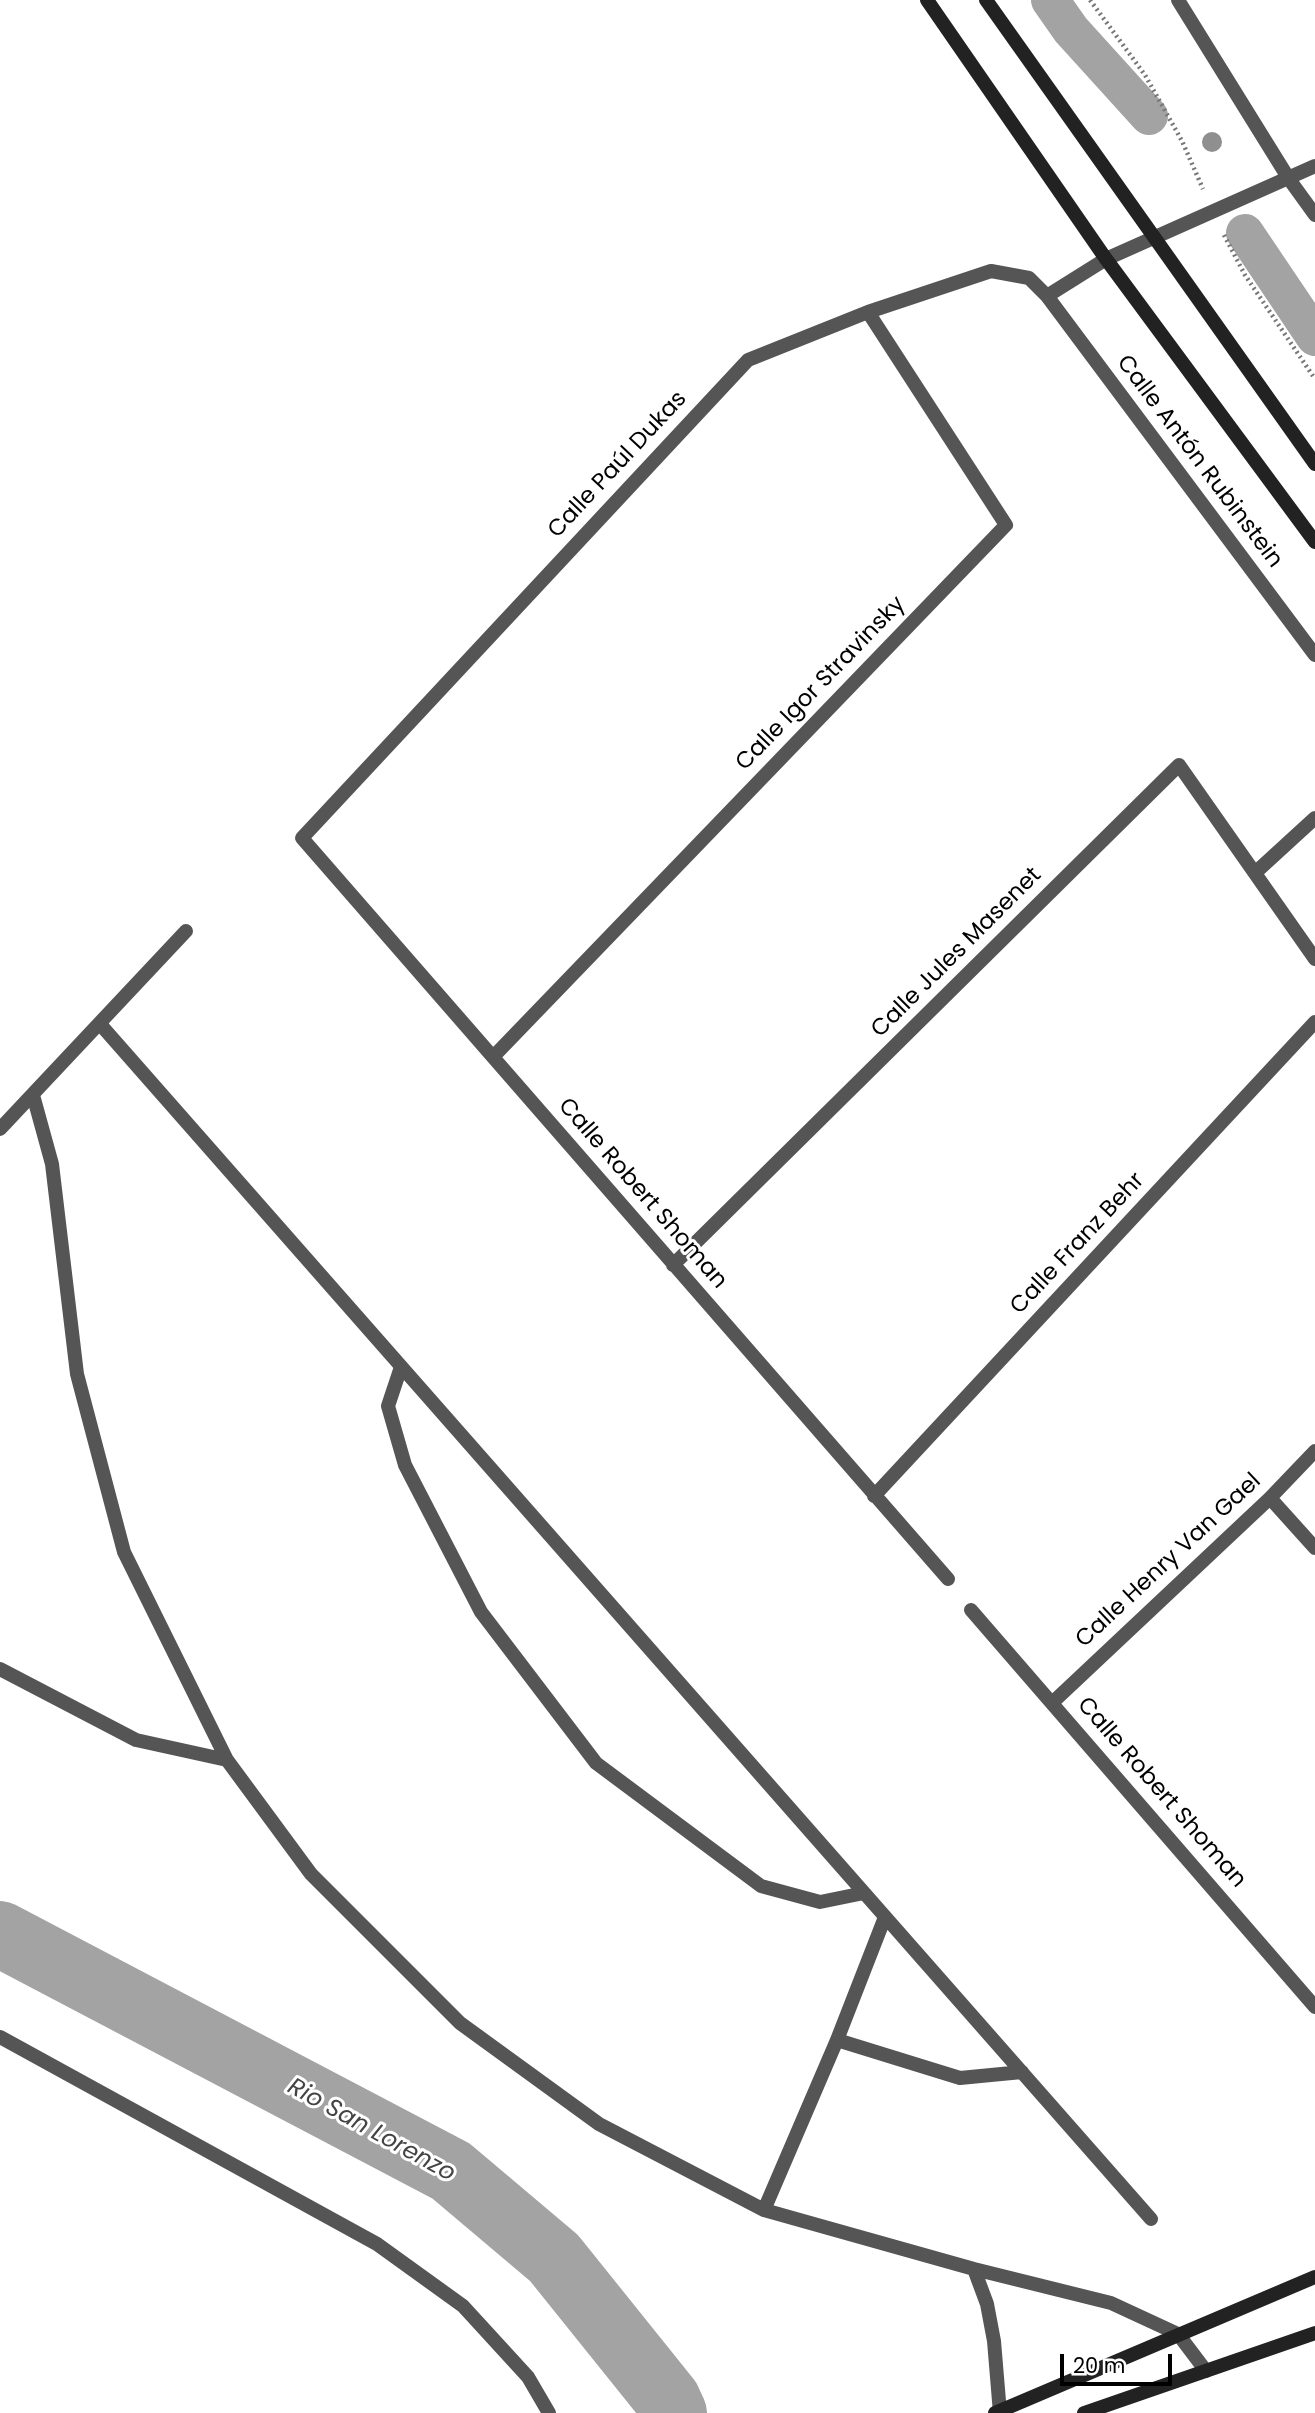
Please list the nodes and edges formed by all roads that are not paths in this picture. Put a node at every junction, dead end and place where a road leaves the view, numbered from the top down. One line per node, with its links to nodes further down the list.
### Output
1 (927, 0): 8 (main road, Calle Antón Rubinstein)
2 (986, 0): 7 (main road)
3 (1178, 0): 5 (street)
4 (1315, 166): 5 (street)
5 (1289, 179): 6 (street); 7 (street)
6 (1315, 215)
7 (1153, 236): 8 (street); 11 (main road)
8 (1106, 259): 9 (street); 12 (main road, Calle Antón Rubinstein)
9 (1047, 296): 10 (street, Calle Paúl Dukas); 13 (street, Calle Antón Rubinstein)
10 (868, 312): 15 (street, Calle Paúl Dukas); 21 (street, Calle Igor Stravinsky)
11 (1315, 464)
12 (1315, 542)
13 (1315, 655)
14 (1315, 818): 16 (street)
15 (302, 838): 21 (street, Calle Robert Shoman)
16 (1256, 872): 18 (street); 24 (street, Calle Jules Masenet)
17 (186, 931): 20 (street)
18 (1315, 959)
19 (1315, 1022): 27 (street, Calle Franz Behr)
20 (100, 1024): 22 (street); 25 (street)
21 (493, 1057): 24 (street, Calle Robert Shoman)
22 (33, 1095): 23 (street); 34 (street)
23 (0, 1129)
24 (673, 1265): 27 (street, Calle Robert Shoman)
25 (401, 1367): 35 (street); 35 (street)
26 (1315, 1451): 28 (street, Calle Henry Van Gael)
27 (874, 1496): 30 (street, Calle Robert Shoman)
28 (1270, 1497): 29 (street); 33 (street, Calle Henry Van Gael)
29 (1315, 1548)
30 (948, 1579)
31 (971, 1610): 33 (street, Calle Robert Shoman)
32 (0, 1669): 34 (street)
33 (1052, 1703): 37 (street, Calle Robert Shoman)
34 (227, 1760): 41 (street)
35 (864, 1893): 36 (street)
36 (885, 1917): 39 (street); 40 (street)
37 (1315, 2007)
38 (0, 2037): 49 (street)
39 (837, 2040): 40 (street); 41 (street)
40 (1022, 2072): 42 (street)
41 (764, 2210): 43 (street)
42 (1150, 2219)
43 (974, 2269): 46 (street); 48 (street)
44 (1315, 2277): 46 (main road)
45 (1315, 2333): 47 (main road)
46 (1178, 2334): 47 (street); 48 (main road)
47 (1206, 2371): 50 (main road)
48 (998, 2412)
49 (549, 2413)
50 (1084, 2413)

